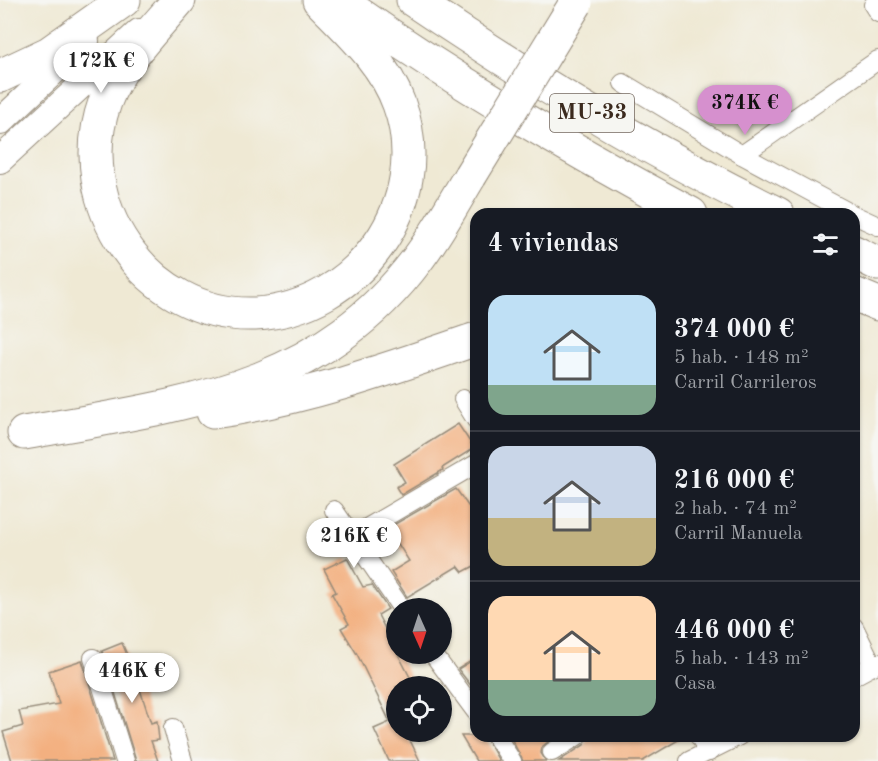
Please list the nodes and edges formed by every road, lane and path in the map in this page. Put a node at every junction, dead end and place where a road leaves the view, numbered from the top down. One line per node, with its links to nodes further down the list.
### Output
1 (124, 0): 13 (highway)
2 (130, 0): 15 (street)
3 (178, 0): 4 (highway); 17 (street)
4 (319, 0)
5 (339, 0): 18 (highway, MU-33)
6 (413, 0): 11 (highway, MU-33)
7 (418, 0): 11 (highway)
8 (577, 1): 32 (highway, bridge)
9 (878, 2): 10 (street)
10 (878, 14)
11 (444, 21): 19 (highway, MU-33)
12 (878, 60): 16 (street)
13 (0, 76)
14 (623, 82): 16 (street)
15 (0, 122)
16 (742, 155): 20 (street)
17 (0, 160)
18 (680, 208)
19 (766, 208)
20 (840, 208)
21 (860, 218): 22 (street)
22 (878, 226)
23 (860, 255): 24 (highway)
24 (878, 264)
25 (860, 296): 26 (highway)
26 (878, 304)
27 (860, 320): 28 (highway)
28 (878, 327)
29 (470, 341): 32 (highway)
30 (463, 399): 31 (street)
31 (470, 410)
32 (12, 435)
33 (470, 468): 35 (street)
34 (334, 510): 35 (street)
35 (353, 536): 36 (street)
36 (395, 598)
37 (860, 637): 40 (street)
38 (93, 658): 50 (street)
39 (440, 664): 42 (street)
40 (876, 664): 41 (street)
41 (860, 673)
42 (470, 704)
43 (173, 728): 51 (street)
44 (500, 742): 52 (street)
45 (568, 742): 48 (street)
46 (703, 742): 49 (street)
47 (728, 742): 49 (street)
48 (552, 752)
49 (709, 752): 53 (street)
50 (125, 761)
51 (183, 761)
52 (512, 761)
53 (689, 761)

